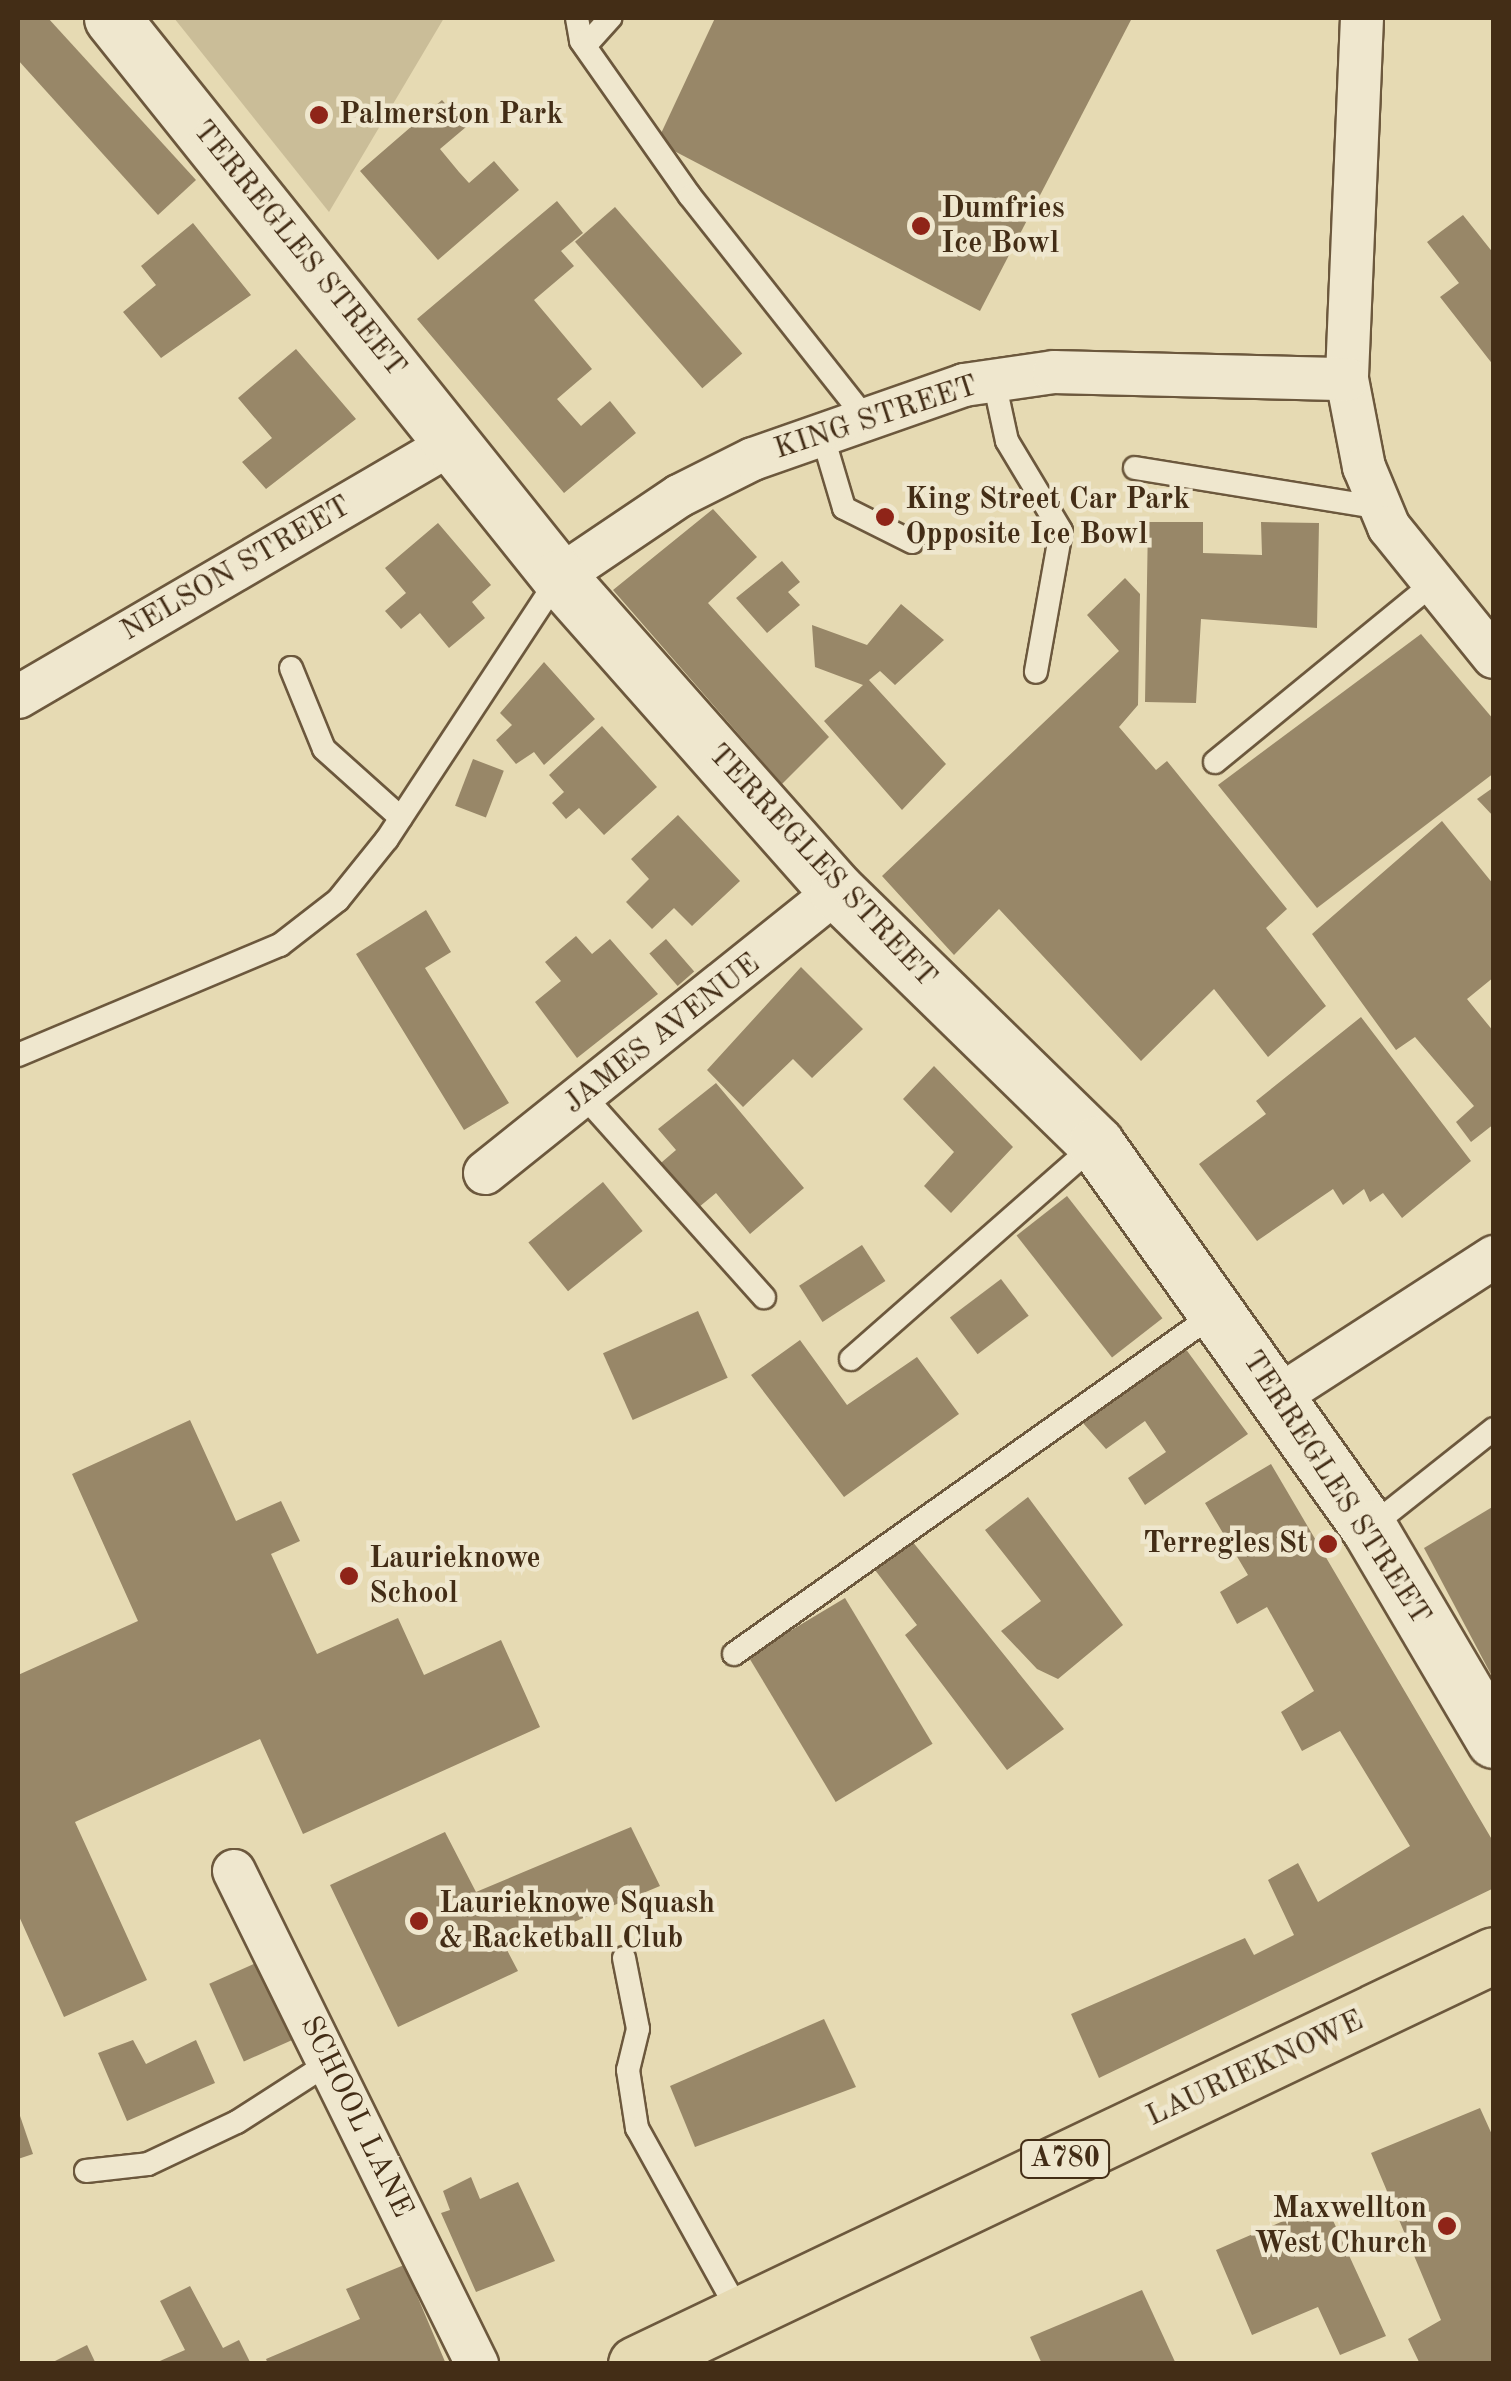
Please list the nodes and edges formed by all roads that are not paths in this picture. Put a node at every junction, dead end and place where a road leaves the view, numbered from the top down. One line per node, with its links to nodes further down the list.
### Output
1 (112, 18): 10 (street, TERREGLES STREET)
2 (577, 18): 5 (lane)
3 (610, 18): 5 (lane)
4 (1362, 18): 6 (street)
5 (584, 46): 8 (lane)
6 (1347, 379): 7 (street, KING STREET); 12 (street)
7 (994, 381): 8 (street, KING STREET); 18 (lane)
8 (866, 418): 9 (street, KING STREET)
9 (822, 434): 13 (lane); 14 (street, KING STREET)
10 (454, 442): 14 (street, TERREGLES STREET); 19 (street, NELSON STREET)
11 (1134, 468): 12 (lane)
12 (1381, 508): 15 (street)
13 (912, 542)
14 (559, 576): 21 (lane); 22 (street, TERREGLES STREET)
15 (1434, 584): 16 (street); 20 (lane)
16 (1494, 657)
17 (291, 668): 21 (lane)
18 (1036, 672)
19 (18, 697)
20 (1215, 762)
21 (401, 818): 23 (lane)
22 (837, 891): 24 (street, JAMES AVENUE); 25 (street, TERREGLES STREET)
23 (18, 1055)
24 (584, 1096): 26 (street, JAMES AVENUE); 28 (lane)
25 (1096, 1144): 29 (street, TERREGLES STREET); 30 (lane)
26 (485, 1173)
27 (1494, 1258): 31 (street)
28 (764, 1297)
29 (1218, 1311): 31 (street, TERREGLES STREET); 34 (lane)
30 (850, 1360)
31 (1280, 1396): 33 (street, TERREGLES STREET)
32 (1494, 1429): 33 (lane)
33 (1369, 1528): 35 (street, TERREGLES STREET)
34 (734, 1654)
35 (1494, 1740)
36 (234, 1871): 39 (street, SCHOOL LANE)
37 (1494, 1956): 41 (main road, LAURIEKNOWE / A780)
38 (624, 1958): 41 (lane)
39 (329, 2063): 40 (lane); 42 (street, SCHOOL LANE)
40 (86, 2171)
41 (740, 2314): 43 (main road, LAURIEKNOWE / A780)
42 (477, 2364)
43 (636, 2364)

